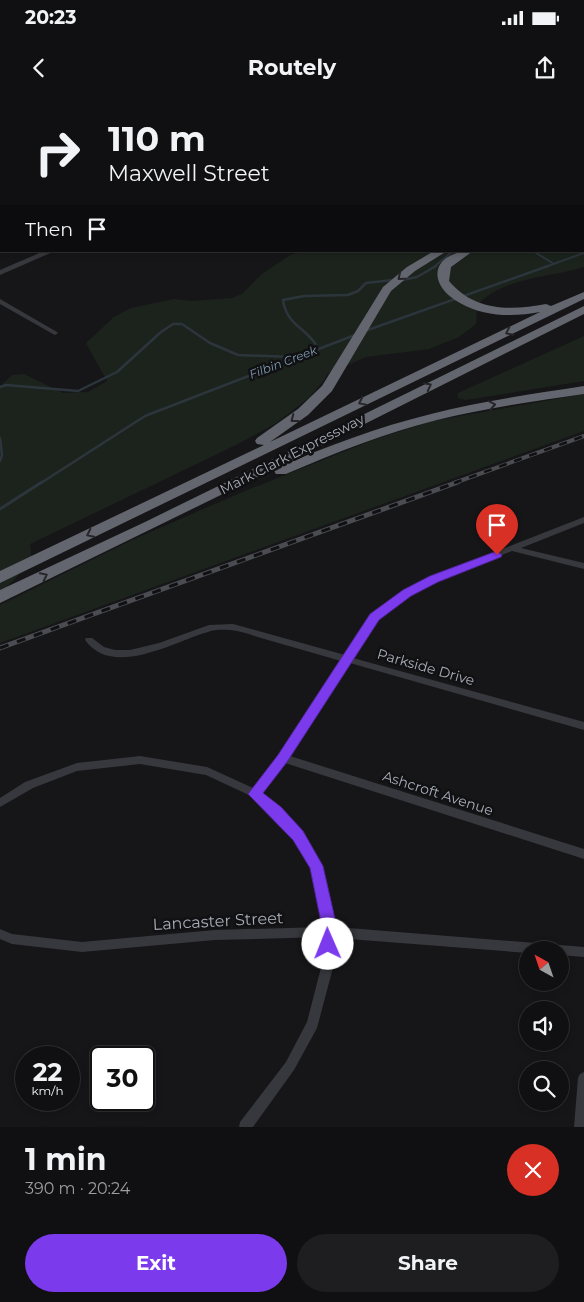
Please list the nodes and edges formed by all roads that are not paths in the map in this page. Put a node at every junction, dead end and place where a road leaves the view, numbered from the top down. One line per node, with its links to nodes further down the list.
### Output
1 (49, 252): 4 (street)
2 (440, 252): 11 (highway, one-way to 11)
3 (466, 252): 5 (highway)
4 (0, 273)
5 (584, 295): 11 (highway, Mark Clark Expressway, one-way to 11)
6 (0, 301): 8 (street)
7 (584, 309): 12 (highway, Mark Clark Expressway, one-way to 7)
8 (55, 333)
9 (584, 390): 12 (highway, one-way to 9)
10 (584, 520): 13 (street)
11 (108, 525): 15 (highway, Mark Clark Expressway, one-way to 15)
12 (150, 525): 16 (highway, Mark Clark Expressway, one-way to 12)
13 (513, 549): 14 (street); 18 (street)
14 (584, 566)
15 (0, 578)
16 (0, 597)
17 (89, 640): 18 (street, Parkside Drive)
18 (347, 659): 19 (street, Parkside Drive); 20 (street)
19 (584, 726)
20 (283, 758): 21 (street); 23 (street, Ashcroft Avenue)
21 (255, 794): 22 (street); 24 (street)
22 (0, 803)
23 (584, 854)
24 (331, 932): 25 (street, Lancaster Street); 26 (street, Lancaster Street); 30 (street)
25 (0, 934)
26 (519, 947)
27 (569, 951): 28 (street, Lancaster Street)
28 (584, 952)
29 (584, 1078): 31 (street)
30 (245, 1127)
31 (580, 1127)

